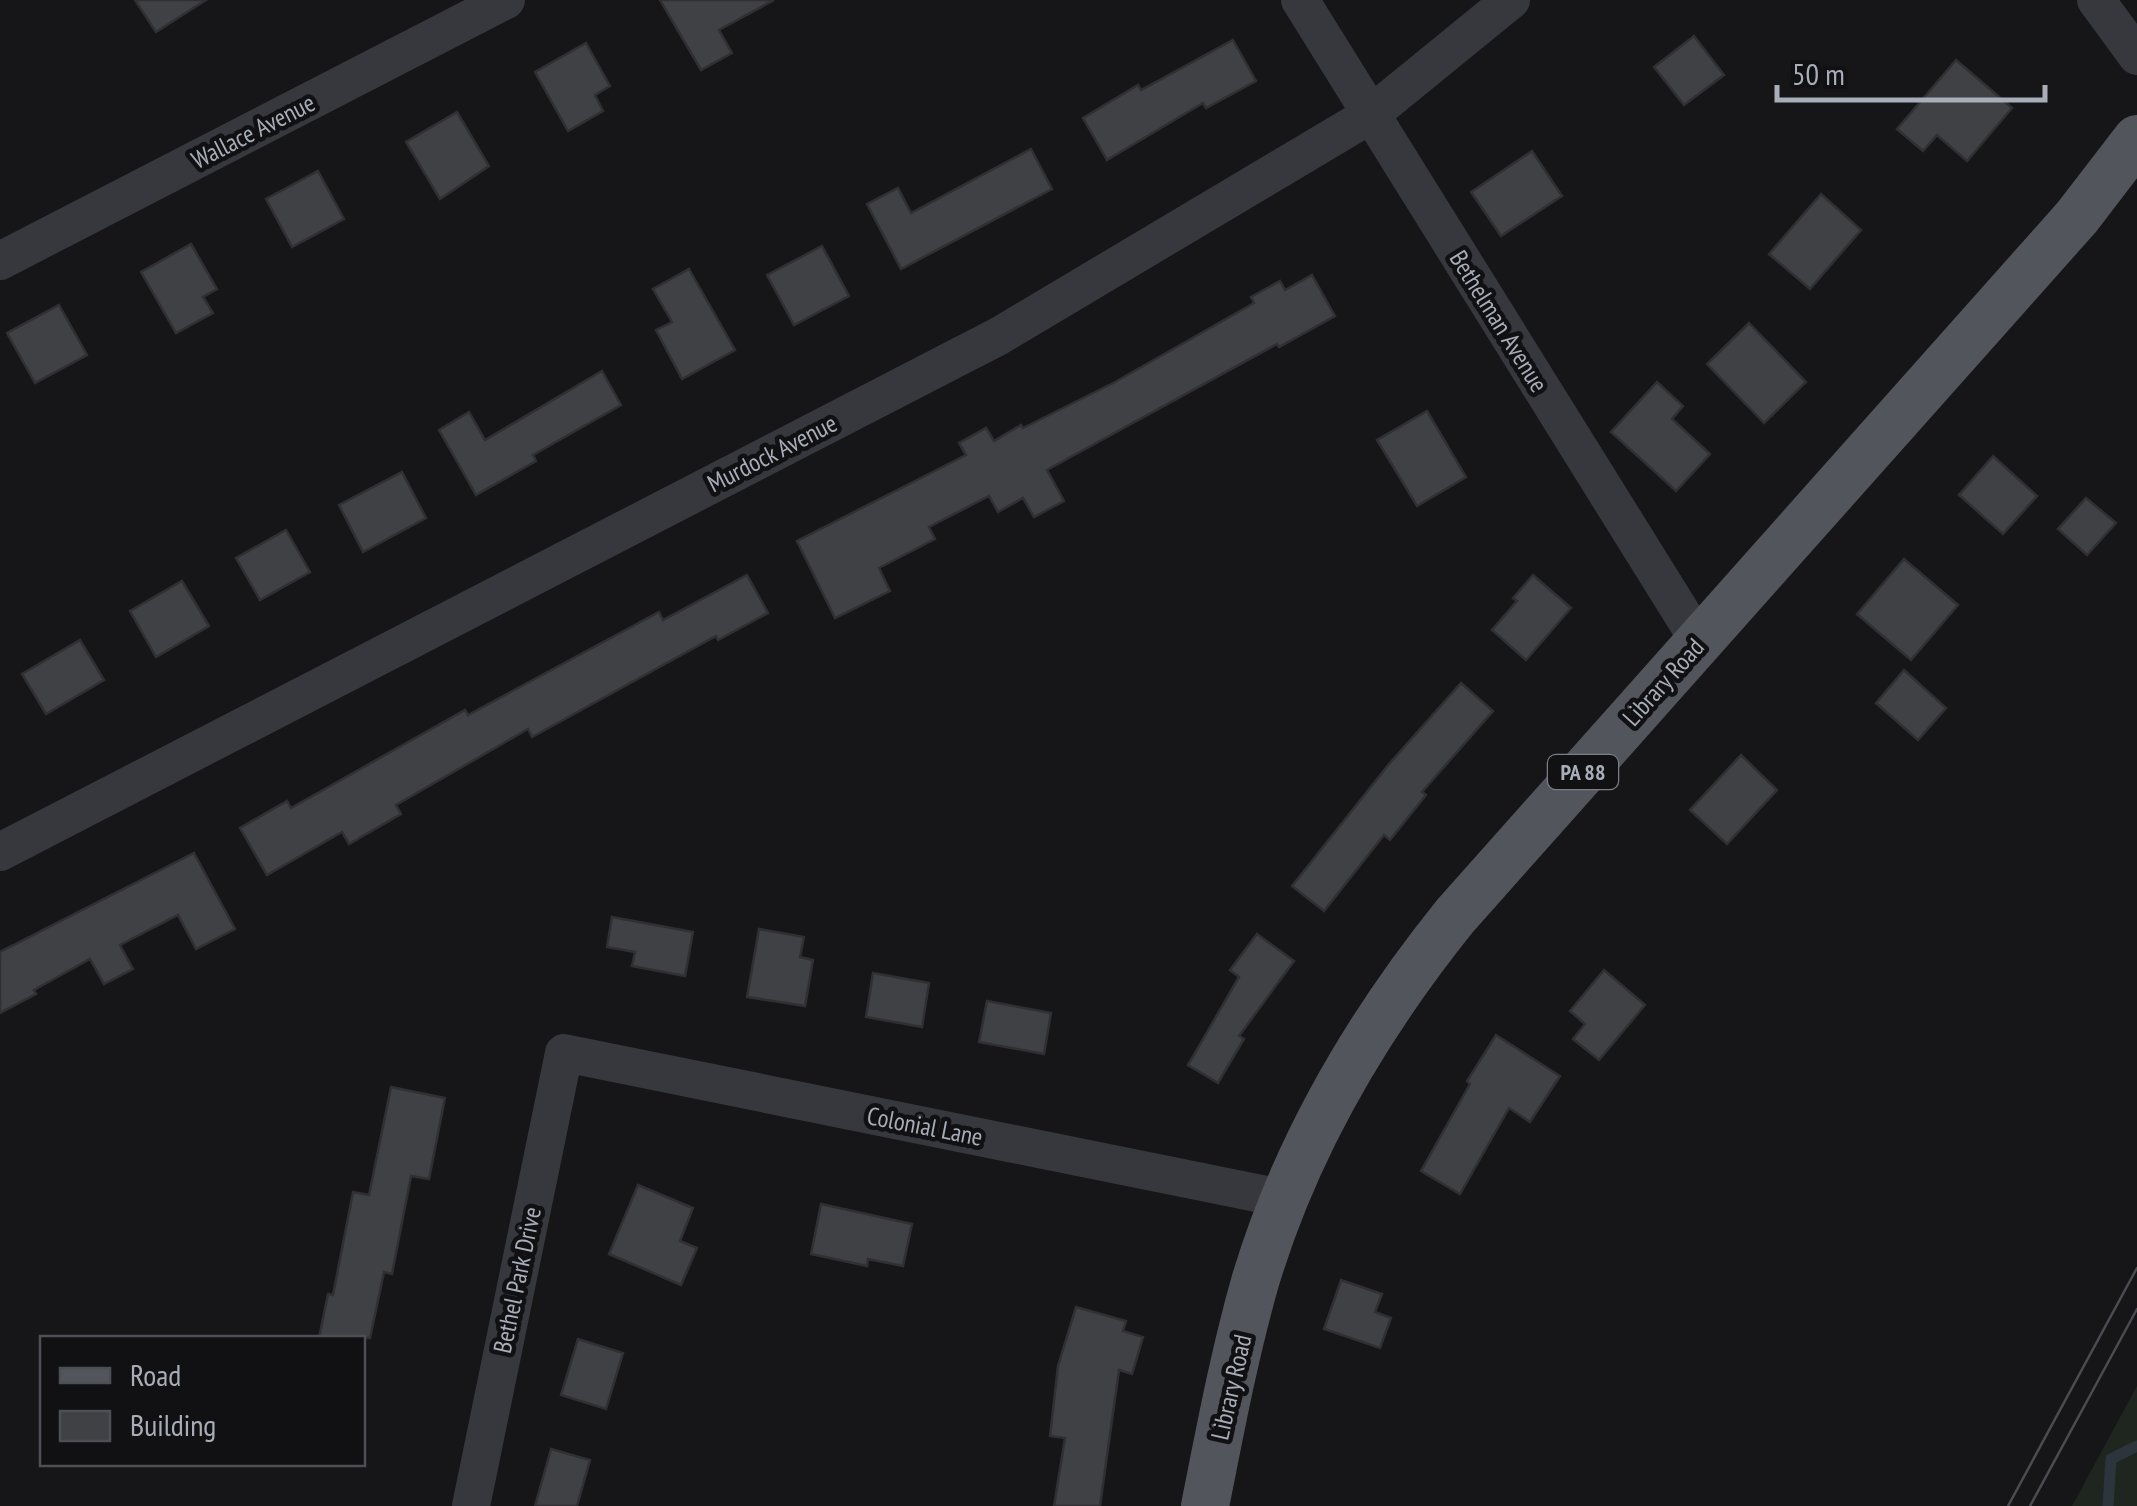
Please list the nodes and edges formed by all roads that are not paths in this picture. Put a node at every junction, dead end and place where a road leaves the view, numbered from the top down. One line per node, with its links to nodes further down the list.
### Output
1 (506, 0): 8 (street, Wallace Avenue)
2 (1300, 0): 6 (street, Bethelman Avenue)
3 (1511, 0): 6 (street, Murdock Avenue)
4 (2096, 0): 5 (street)
5 (2137, 56)
6 (1370, 115): 9 (street, Bethelman Avenue); 10 (street, Murdock Avenue)
7 (2137, 139): 9 (main road, Library Road / PA 88)
8 (0, 261)
9 (1699, 641): 12 (main road, Library Road / PA 88)
10 (0, 852)
11 (564, 1053): 12 (street, Colonial Lane); 13 (street, Bethel Park Drive)
12 (1286, 1199): 14 (main road, Library Road / PA 88)
13 (471, 1506)
14 (1205, 1506)

